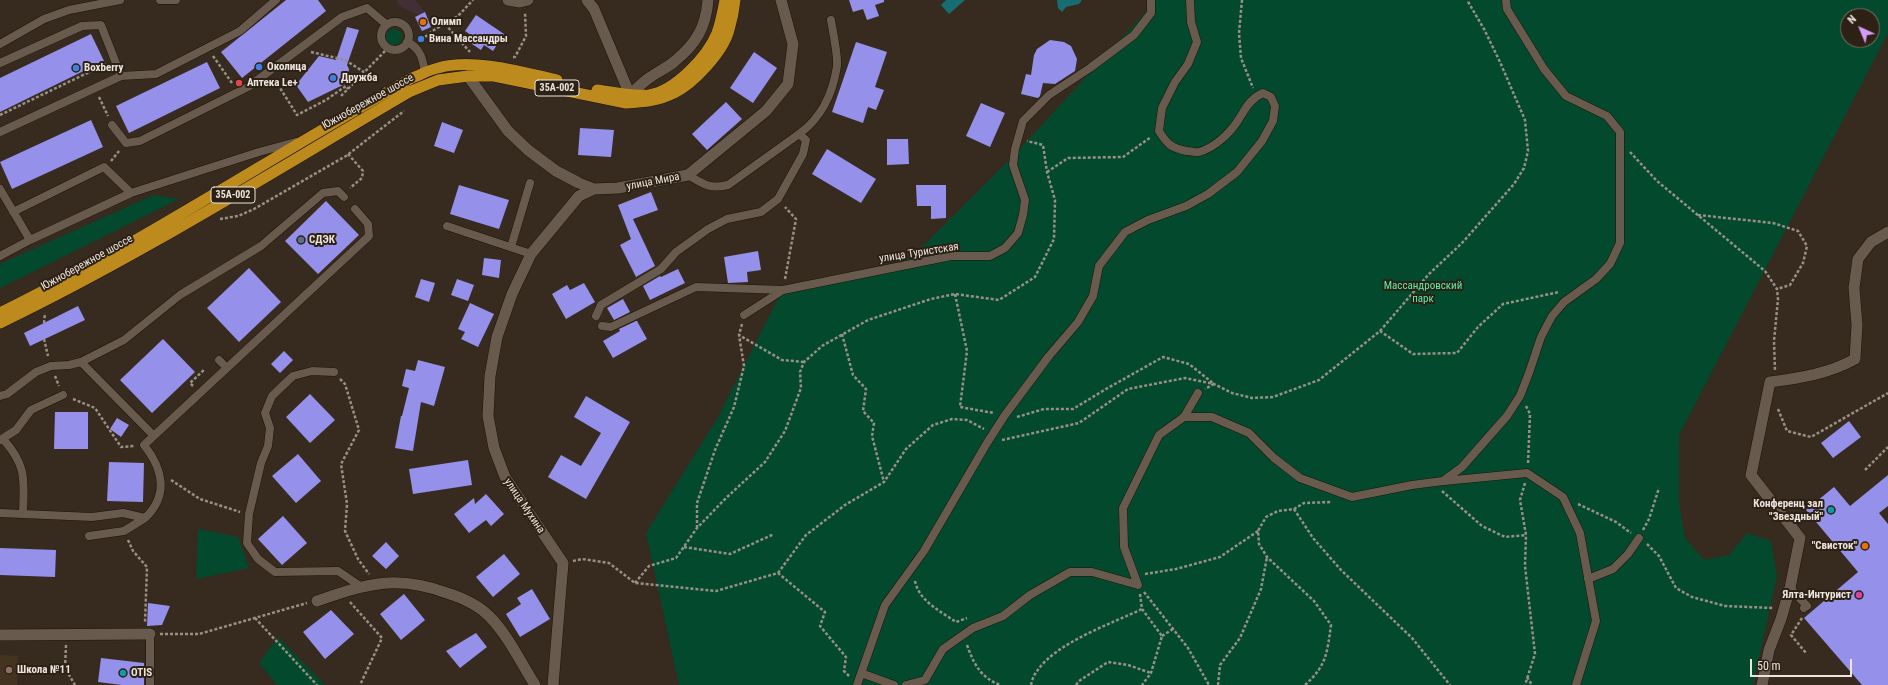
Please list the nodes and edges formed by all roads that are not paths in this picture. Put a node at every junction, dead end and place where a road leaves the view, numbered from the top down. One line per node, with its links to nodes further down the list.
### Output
1 (120, 0): 17 (lane)
2 (160, 0): 3 (lane)
3 (176, 0)
4 (276, 0): 21 (lane)
5 (508, 0): 14 (street)
6 (587, 0): 23 (street)
7 (708, 0): 23 (street)
8 (725, 0): 23 (highway, Южнобережное шоссе / 35А-002)
9 (735, 0): 22 (highway, Южнобережное шоссе / 35А-002)
10 (781, 0): 28 (street, улица Мира)
11 (1151, 0): 42 (lane, улица Туристская)
12 (1190, 0): 71 (lane)
13 (1506, 0): 58 (lane)
14 (526, 1)
15 (831, 20): 26 (lane)
16 (387, 25): 18 (lane); 18 (lane); 24 (lane)
17 (0, 44)
18 (411, 44): 20 (lane)
19 (0, 63): 21 (lane)
20 (425, 73): 23 (highway, Южнобережное шоссе / 35А-002); 27 (highway, Южнобережное шоссе / 35А-002)
21 (121, 76): 25 (lane)
22 (468, 76): 31 (street, улица Мира); 46 (highway, Южнобережное шоссе / 35А-002)
23 (630, 95)
24 (112, 125)
25 (0, 132)
26 (799, 134): 28 (lane); 45 (lane)
27 (307, 140): 32 (lane); 43 (highway, Южнобережное шоссе / 35А-002)
28 (688, 175): 31 (street, улица Мира)
29 (530, 183): 39 (lane)
30 (0, 189): 35 (lane)
31 (594, 189): 40 (street, улица Мухина)
32 (131, 193): 35 (lane); 38 (lane)
33 (343, 196): 49 (lane)
34 (355, 209): 50 (lane)
35 (13, 212): 38 (lane)
36 (447, 226): 39 (lane)
37 (1888, 232): 66 (street)
38 (30, 240): 41 (lane)
39 (511, 247): 40 (lane)
40 (531, 254): 75 (street, улица Мухина)
41 (0, 256)
42 (783, 290): 44 (lane); 47 (lane)
43 (0, 313)
44 (744, 315)
45 (596, 316)
46 (0, 323)
47 (602, 326)
48 (219, 360): 50 (lane)
49 (80, 362): 54 (lane); 56 (lane)
50 (227, 368): 56 (lane)
51 (334, 372): 65 (lane)
52 (1198, 393): 55 (lane)
53 (63, 395): 57 (lane)
54 (0, 396)
55 (1184, 417): 58 (lane); 77 (lane)
56 (154, 436): 61 (lane)
57 (2, 440): 60 (lane)
58 (1444, 481): 64 (lane)
59 (0, 513): 60 (lane)
60 (23, 513): 61 (lane)
61 (145, 518): 62 (lane)
62 (89, 536)
63 (1638, 538): 64 (lane)
64 (1588, 579): 78 (lane)
65 (360, 586): 67 (street); 74 (street)
66 (1790, 588): 68 (lane); 79 (street)
67 (317, 601)
68 (1804, 608)
69 (147, 634): 70 (street); 73 (lane)
70 (0, 635)
71 (861, 673): 72 (lane); 76 (lane)
72 (854, 683)
73 (150, 685)
74 (535, 685)
75 (553, 685)
76 (894, 685)
77 (906, 685)
78 (1576, 685)
79 (1762, 685)

